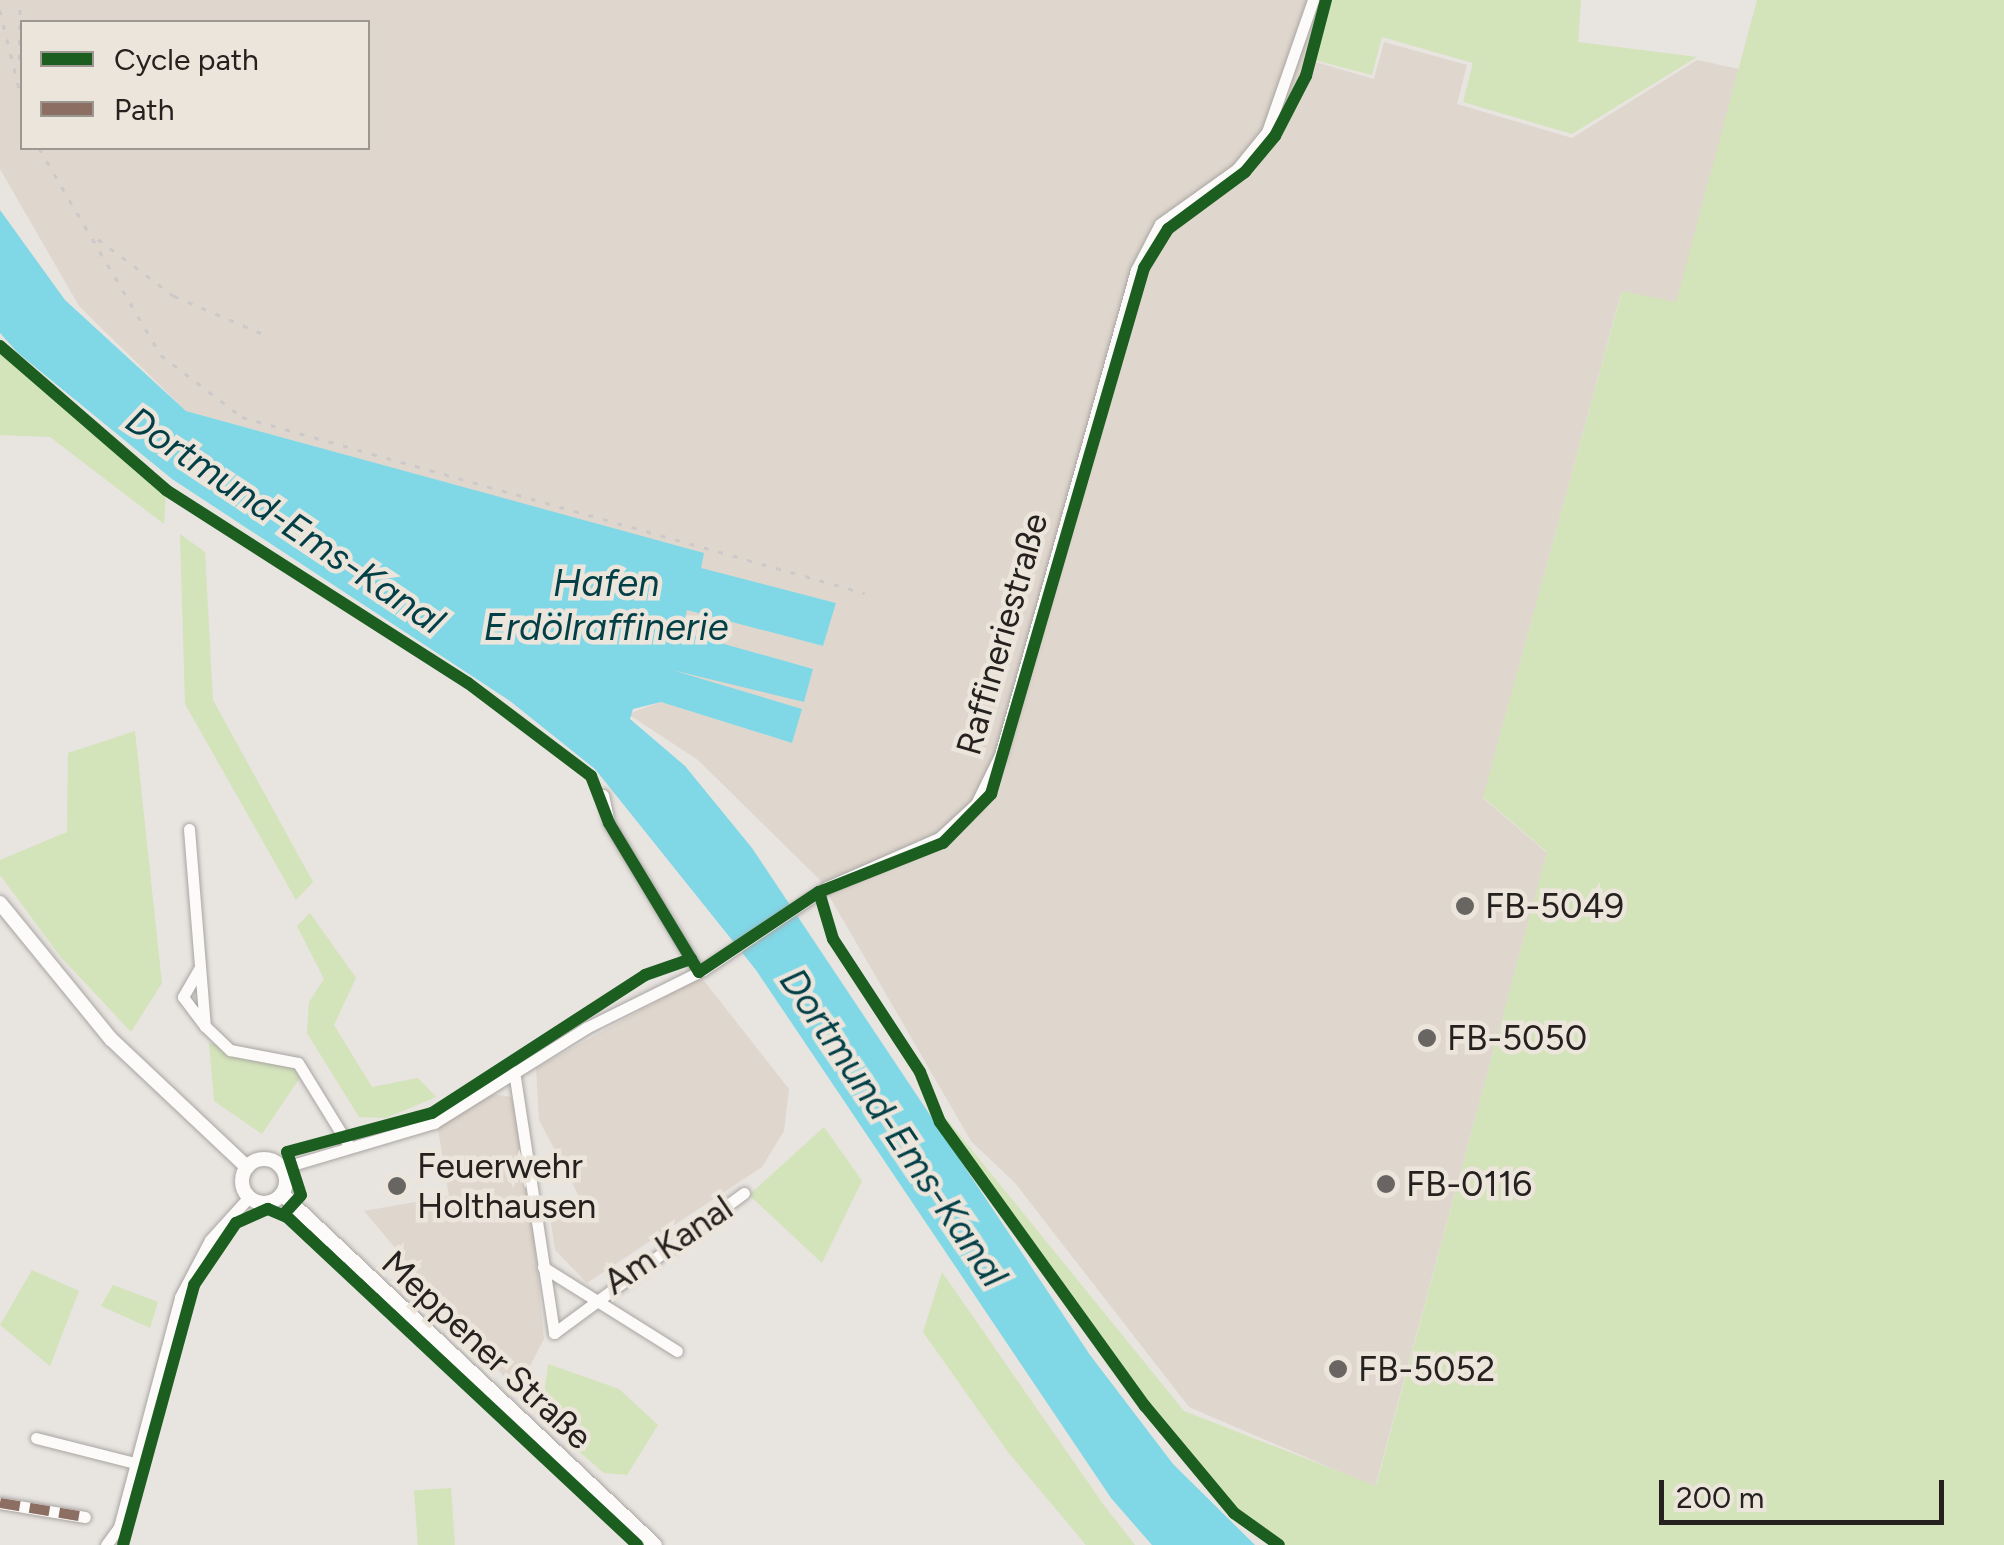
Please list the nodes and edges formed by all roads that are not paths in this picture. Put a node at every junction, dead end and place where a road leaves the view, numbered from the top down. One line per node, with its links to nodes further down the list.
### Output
1 (1313, 0): 6 (street, Raffineriestraße)
2 (603, 795): 6 (street)
3 (189, 829): 5 (street)
4 (0, 903): 10 (main road)
5 (199, 969): 7 (street); 7 (street)
6 (699, 972): 8 (street, Raffineriestraße)
7 (205, 1026): 9 (street)
8 (514, 1071): 9 (street, Raffineriestraße); 15 (street, Am Kanal)
9 (349, 1146): 11 (street, Raffineriestraße)
10 (247, 1167): 11 (main road); 14 (main road)
11 (282, 1168): 13 (main road)
12 (744, 1193): 16 (street, Am Kanal)
13 (282, 1194): 14 (main road); 23 (main road, Meppener Straße)
14 (249, 1197): 19 (street)
15 (543, 1267): 16 (street, Am Kanal); 16 (street, Am Kanal)
16 (592, 1298): 17 (street, Am Kanal)
17 (676, 1350)
18 (36, 1438): 19 (street)
19 (135, 1463): 22 (street)
20 (0, 1503): 21 (street)
21 (85, 1517)
22 (106, 1545)
23 (655, 1545)

